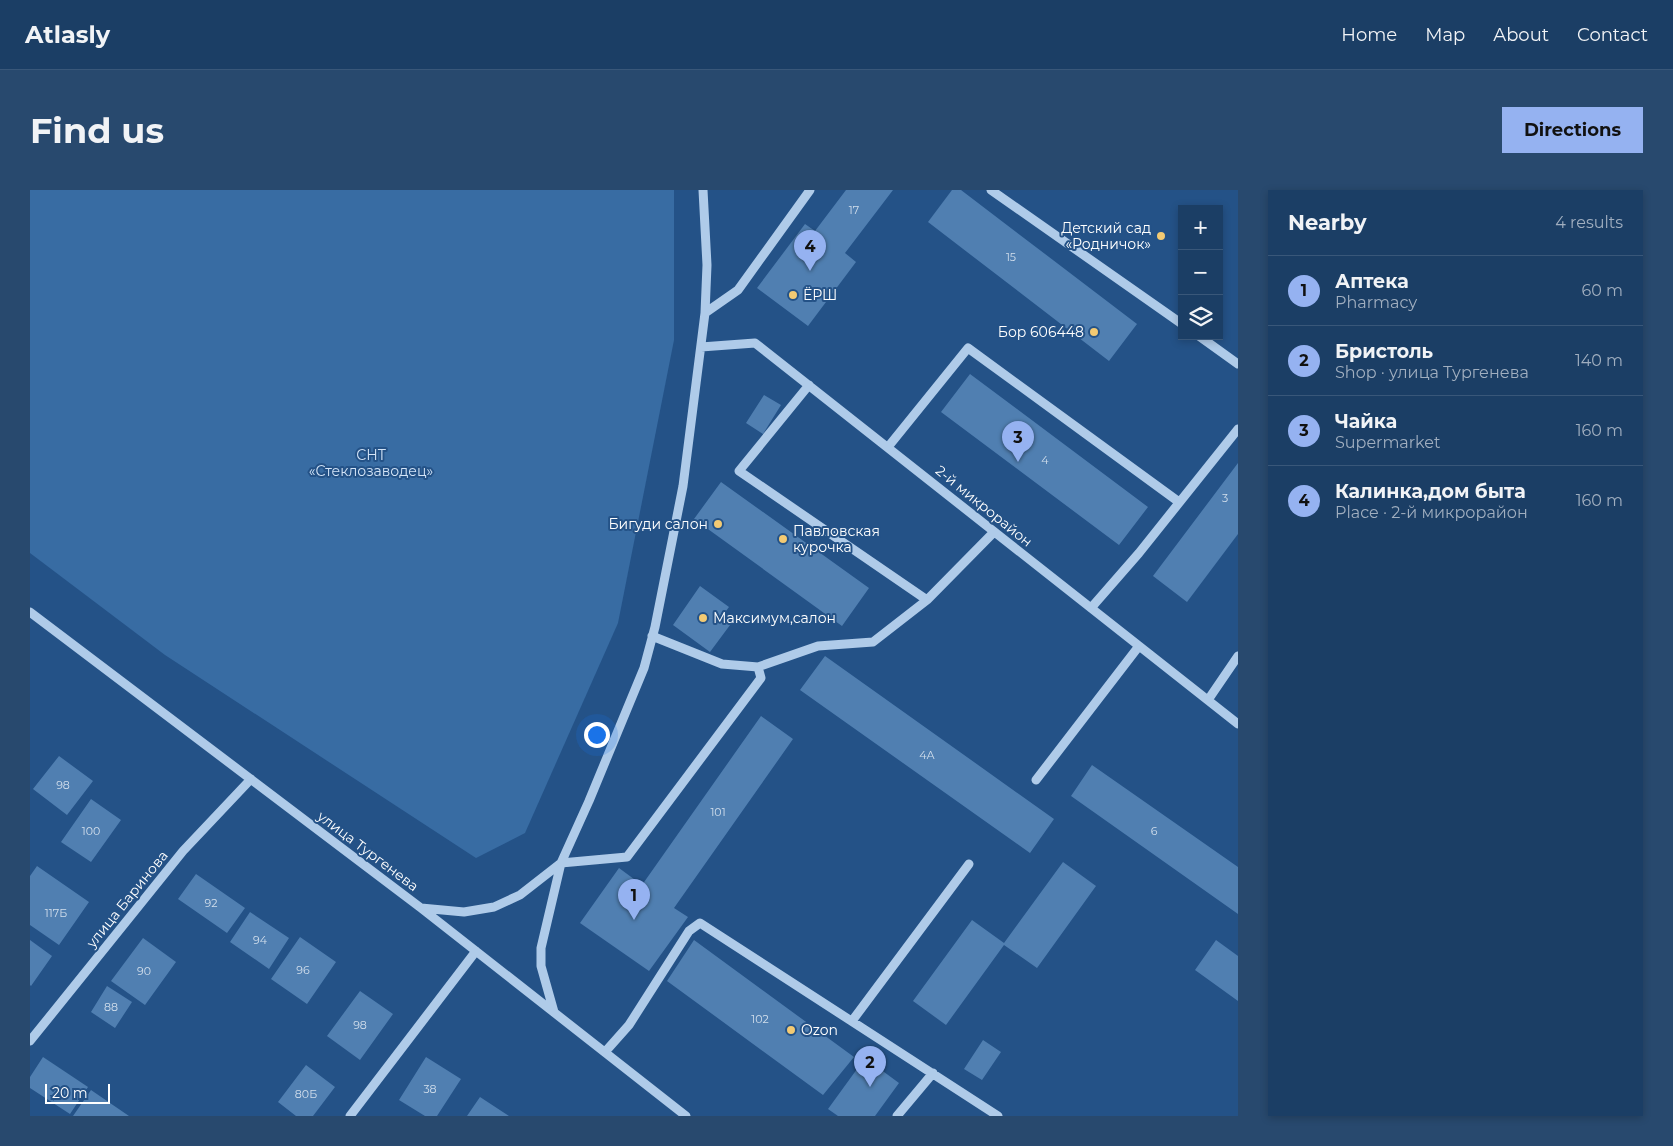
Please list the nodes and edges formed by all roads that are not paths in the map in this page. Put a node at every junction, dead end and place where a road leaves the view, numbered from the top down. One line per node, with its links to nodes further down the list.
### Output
1 (704, 190): 4 (street)
2 (810, 190): 4 (street)
3 (991, 190): 5 (street)
4 (705, 313): 7 (street)
5 (1178, 321)
6 (1205, 340): 8 (street)
7 (702, 347): 9 (street, 2-й микрорайон); 17 (street)
8 (1238, 364)
9 (809, 385): 11 (street, 2-й микрорайон); 14 (street)
10 (1238, 429): 12 (street)
11 (888, 447): 12 (street); 13 (street, 2-й микрорайон)
12 (1179, 502): 15 (street)
13 (994, 532): 14 (street); 15 (street, 2-й микрорайон)
14 (927, 600): 20 (street)
15 (1091, 608): 18 (street, 2-й микрорайон)
16 (30, 612): 23 (street, улица Тургенева)
17 (652, 636): 20 (street); 25 (street)
18 (1139, 646): 21 (street, 2-й микрорайон); 24 (street)
19 (1238, 656): 21 (street)
20 (758, 667): 25 (street)
21 (1208, 700): 22 (street, 2-й микрорайон)
22 (1238, 724)
23 (251, 779): 27 (street, улица Тургенева); 31 (street, улица Баринова)
24 (1036, 780)
25 (561, 863): 27 (street); 29 (street)
26 (969, 864): 30 (street)
27 (421, 908): 28 (street, улица Тургенева)
28 (476, 951): 29 (street, улица Тургенева); 34 (street)
29 (554, 1012): 32 (street, улица Тургенева)
30 (852, 1021): 32 (street); 33 (street)
31 (30, 1041)
32 (605, 1052): 35 (street, улица Тургенева)
33 (933, 1074): 36 (street); 37 (street)
34 (350, 1116)
35 (686, 1116)
36 (897, 1116)
37 (998, 1116)

